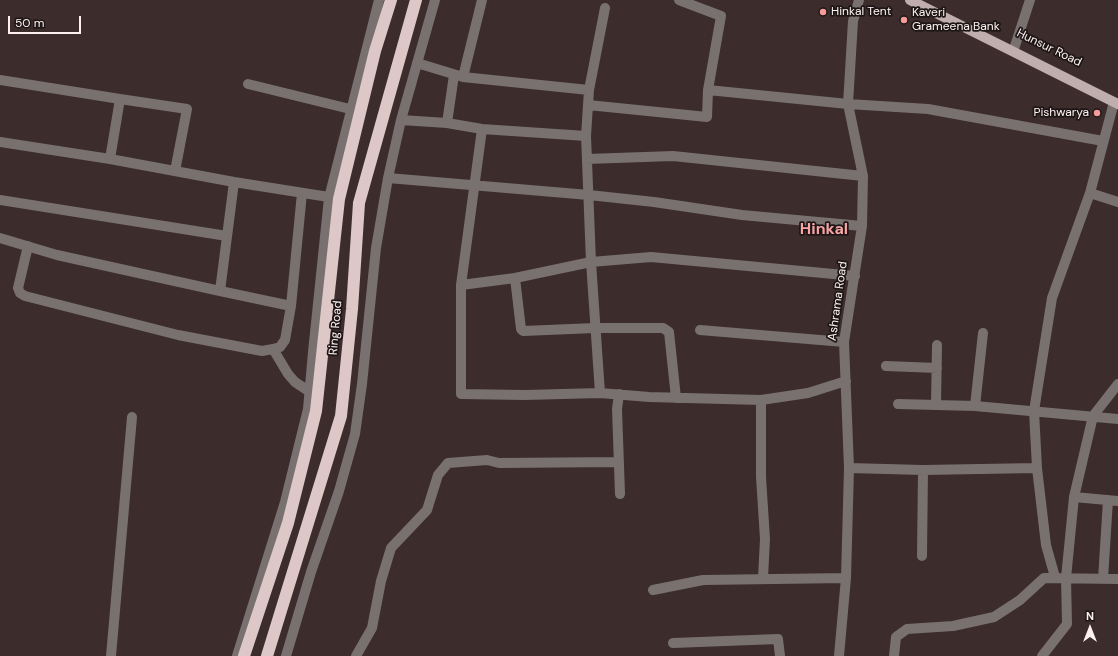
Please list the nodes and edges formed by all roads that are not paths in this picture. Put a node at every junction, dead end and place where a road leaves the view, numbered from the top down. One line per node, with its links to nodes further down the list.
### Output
1 (379, 0): 23 (street)
2 (391, 0): 40 (highway, Ring Road)
3 (416, 0): 94 (highway, Ring Road)
4 (435, 0): 13 (street)
5 (482, 0): 14 (street)
6 (679, 0): 18 (street)
7 (859, 0): 21 (street, Ashrama Road)
8 (910, 0): 20 (main road)
9 (925, 0): 12 (main road, Hunsur Road)
10 (1030, 0): 12 (street)
11 (605, 8): 17 (street)
12 (1015, 46): 20 (main road, Hunsur Road)
13 (417, 63): 14 (street); 24 (street)
14 (458, 76): 17 (street); 25 (street)
15 (0, 80): 19 (street)
16 (248, 84): 23 (street)
17 (589, 90): 22 (street)
18 (708, 90): 21 (street); 22 (street)
19 (120, 99): 30 (street); 32 (street)
20 (1117, 101): 28 (street)
21 (848, 104): 28 (street); 33 (street, Ashrama Road)
22 (588, 105): 27 (street)
23 (350, 109): 40 (street)
24 (401, 120): 25 (street); 34 (street)
25 (447, 123): 26 (street)
26 (482, 129): 27 (street); 36 (street)
27 (586, 136): 31 (street)
28 (1103, 141): 38 (street)
29 (0, 142): 30 (street)
30 (110, 159): 32 (street)
31 (587, 159): 33 (street); 39 (street)
32 (175, 171): 35 (street)
33 (863, 176): 43 (street, Ashrama Road)
34 (388, 178): 36 (street); 95 (street)
35 (234, 182): 37 (street); 44 (street)
36 (474, 185): 39 (street); 50 (street)
37 (302, 193): 40 (street); 52 (street)
38 (1090, 193): 42 (street); 71 (street)
39 (589, 195): 43 (street); 47 (street)
40 (334, 198): 63 (street); 93 (highway, Ring Road)
41 (0, 200): 44 (street)
42 (1118, 202)
43 (862, 226): 48 (street, Ashrama Road)
44 (227, 236): 51 (street)
45 (0, 238): 46 (street)
46 (28, 246): 51 (street); 58 (street)
47 (591, 262): 48 (street); 49 (street); 53 (street)
48 (854, 276): 56 (street, Ashrama Road)
49 (515, 278): 50 (street); 53 (street)
50 (461, 285): 64 (street)
51 (220, 291): 52 (street)
52 (291, 306): 58 (street)
53 (595, 328): 64 (street); 66 (street)
54 (700, 330): 56 (street)
55 (983, 333): 70 (street)
56 (844, 342): 61 (street, Ashrama Road)
57 (937, 345): 60 (street)
58 (273, 349): 63 (street)
59 (886, 366): 60 (street)
60 (937, 368): 69 (street)
61 (846, 381): 67 (street); 76 (street, Ashrama Road)
62 (1118, 384): 72 (street)
63 (310, 392): 92 (street)
64 (600, 393): 65 (street)
65 (619, 394): 66 (street); 75 (street)
66 (676, 398): 67 (street)
67 (760, 400): 84 (street)
68 (898, 404): 69 (street)
69 (936, 405): 70 (street)
70 (975, 406): 71 (street)
71 (1034, 411): 72 (street); 77 (street)
72 (1093, 416): 74 (street); 80 (street)
73 (132, 417): 91 (street)
74 (1118, 419)
75 (619, 462): 79 (street); 96 (street)
76 (849, 468): 78 (street); 85 (street, Ashrama Road)
77 (1038, 468): 78 (street); 83 (street)
78 (923, 470): 82 (street)
79 (620, 494)
80 (1074, 497): 81 (street); 86 (street)
81 (1113, 500): 87 (street)
82 (922, 556)
83 (1055, 577): 86 (street); 99 (street)
84 (763, 578): 85 (street); 89 (street)
85 (846, 578): 98 (street, Ashrama Road)
86 (1066, 578): 87 (street); 100 (street)
87 (1103, 579): 88 (street)
88 (1118, 579)
89 (653, 590)
90 (673, 643): 97 (street)
91 (111, 656)
92 (237, 656)
93 (244, 656)
94 (267, 656)
95 (286, 656)
96 (356, 656)
97 (780, 656)
98 (839, 656)
99 (894, 656)
100 (1042, 656)

